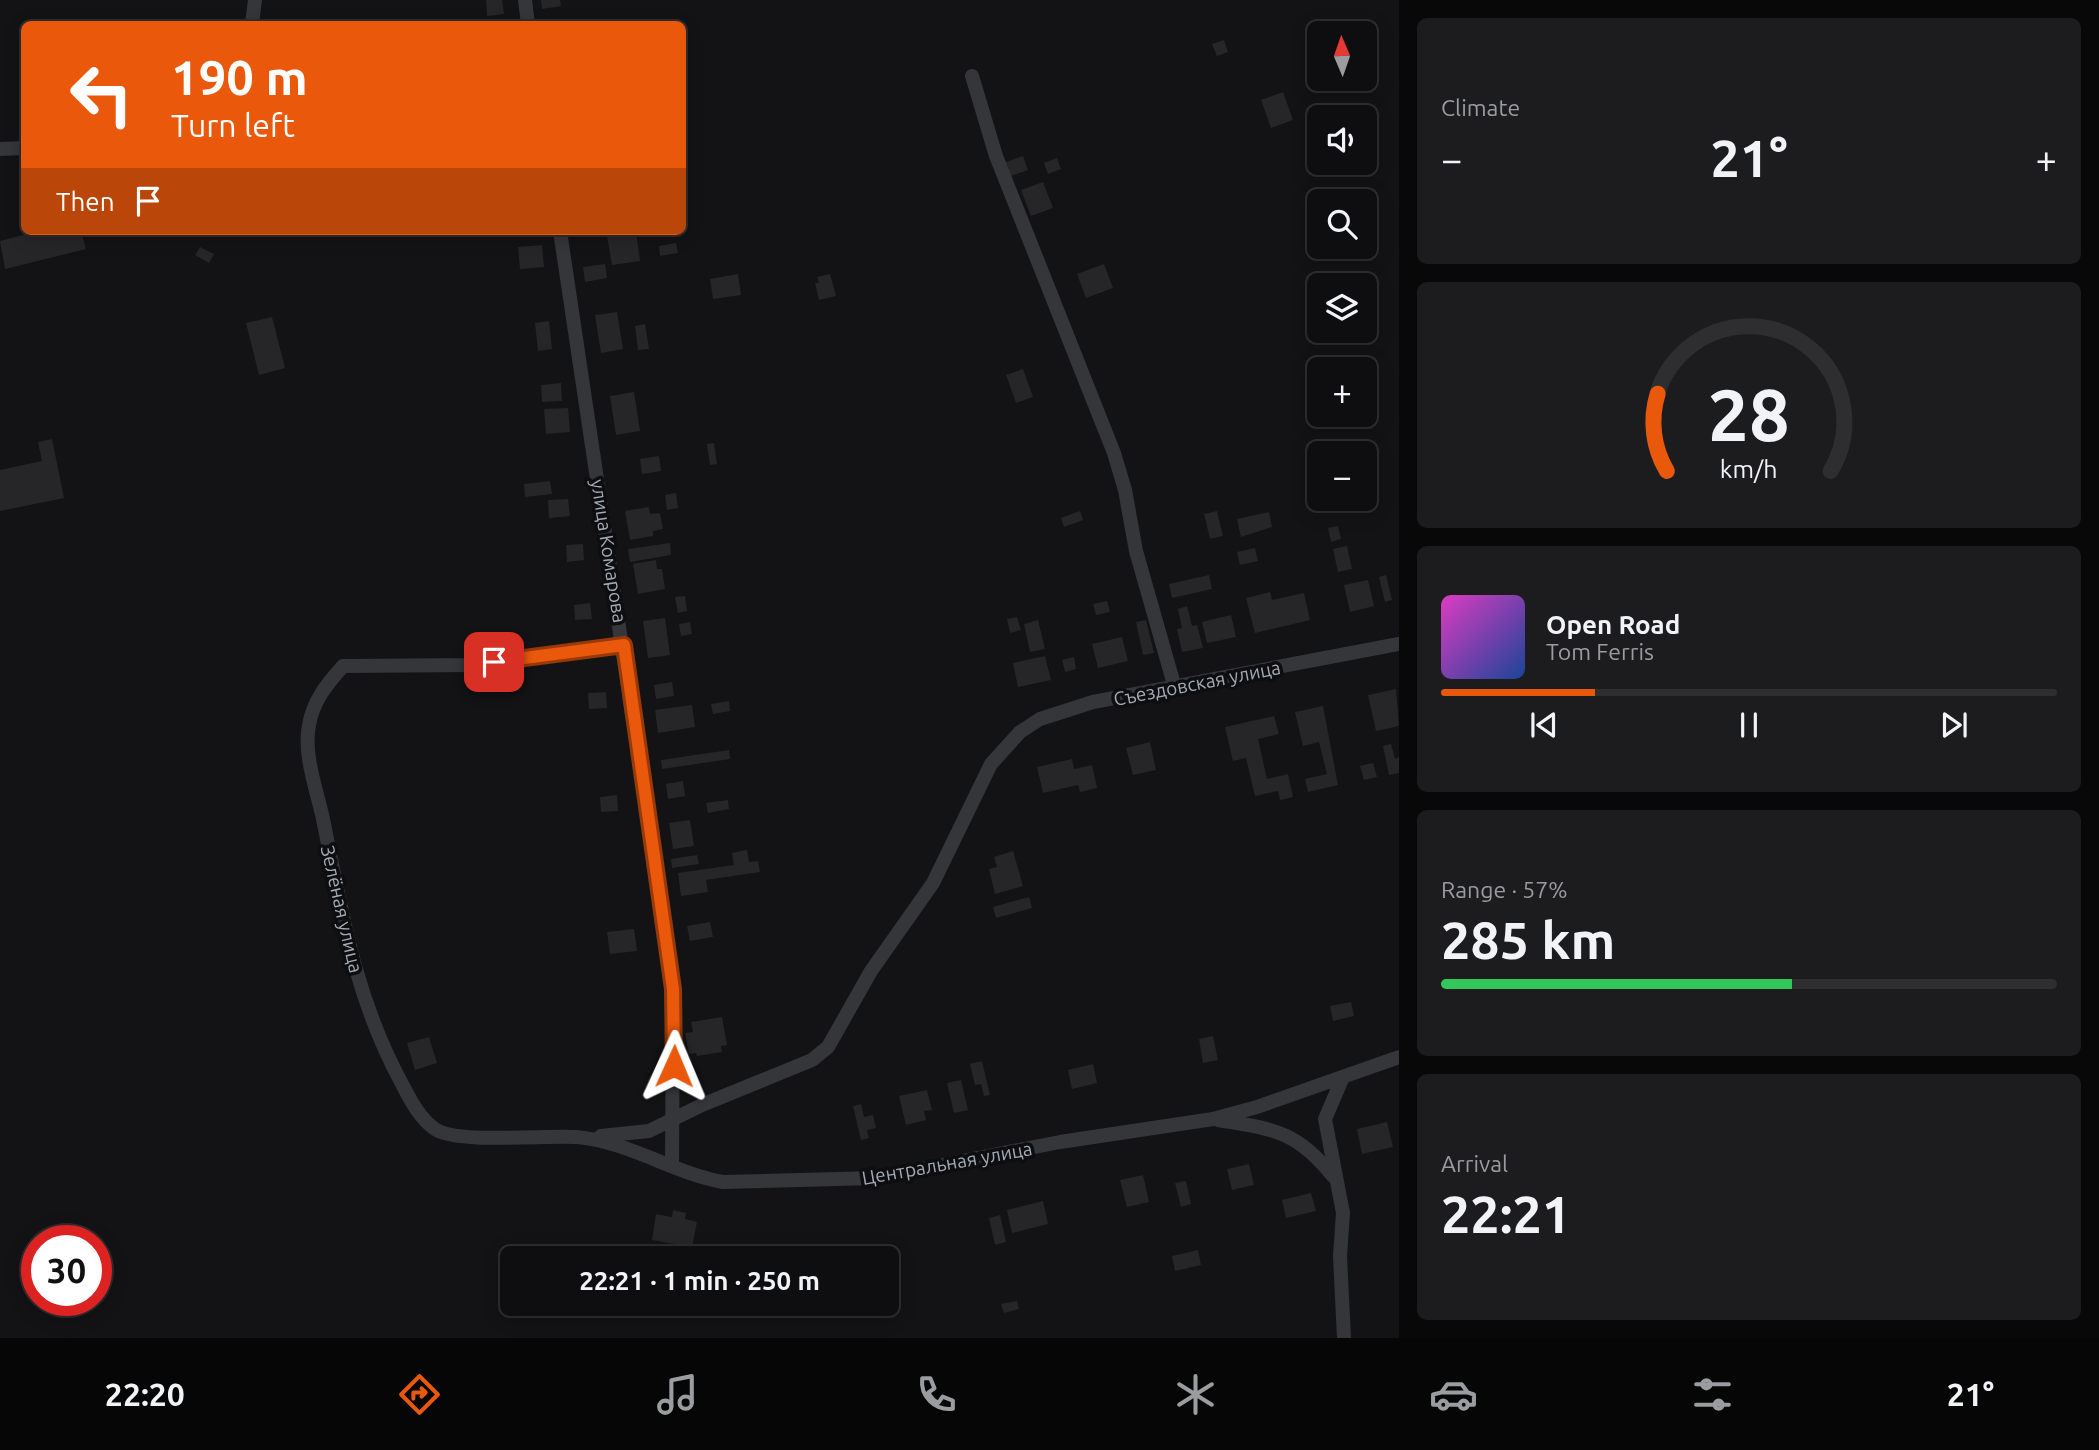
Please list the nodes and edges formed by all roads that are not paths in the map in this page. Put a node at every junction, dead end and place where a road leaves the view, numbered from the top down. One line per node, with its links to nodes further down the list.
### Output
1 (255, 0): 3 (street)
2 (525, 0): 4 (street)
3 (252, 21)
4 (528, 21)
5 (972, 76): 11 (street)
6 (21, 148): 7 (street)
7 (0, 149)
8 (561, 235): 10 (street, улица Комарова)
9 (1399, 643): 11 (street, Съездовская улица)
10 (624, 645): 14 (street, улица Комарова); 16 (street, Зелёная улица)
11 (1175, 688): 14 (street, Съездовская улица)
12 (1399, 1057): 13 (street, Центральная улица)
13 (1343, 1077): 15 (street, Центральная улица); 19 (street)
14 (672, 1118): 17 (street, Съездовская улица); 18 (street, улица Комарова)
15 (1213, 1119): 18 (street, Центральная улица); 19 (street)
16 (447, 1136): 17 (street, Центральная улица)
17 (578, 1137): 18 (street, Центральная улица)
18 (672, 1165)
19 (1339, 1182): 20 (street)
20 (1344, 1338)

